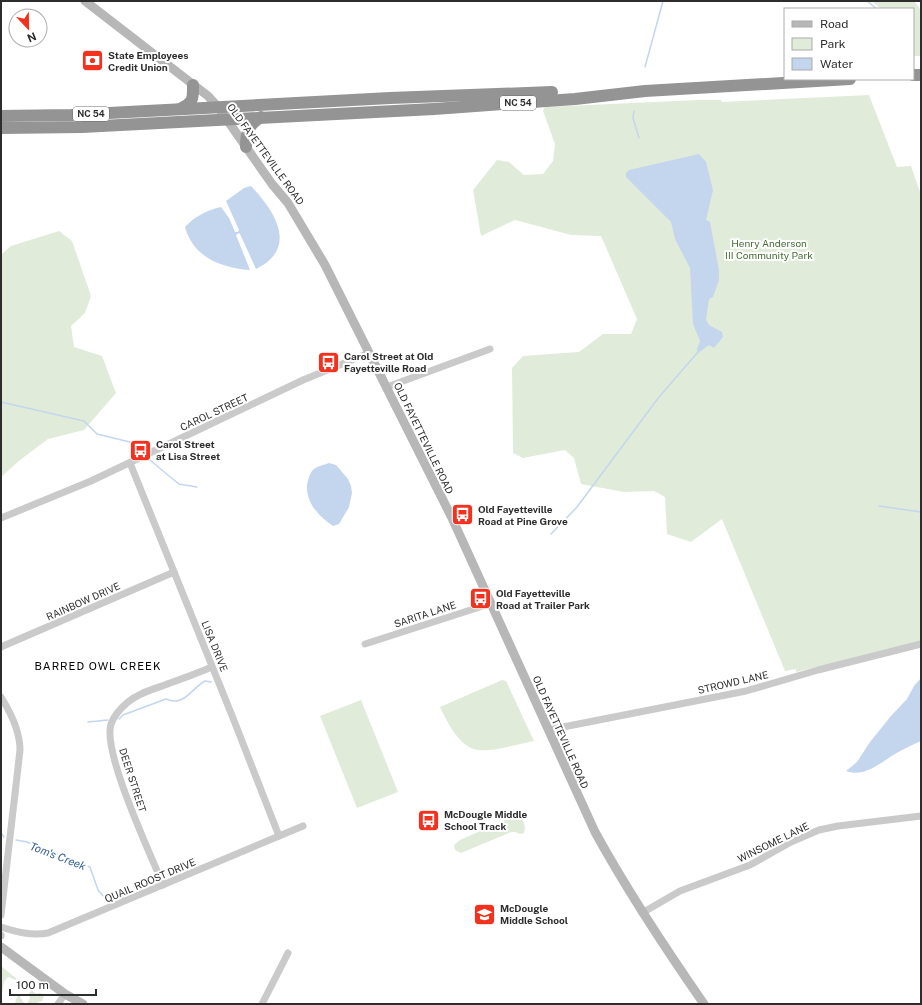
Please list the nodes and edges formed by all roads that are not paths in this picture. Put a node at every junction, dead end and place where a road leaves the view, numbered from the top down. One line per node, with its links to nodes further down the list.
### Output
1 (85, 1): 3 (street, OLD FAYETTEVILLE ROAD)
2 (833, 80): 4 (highway, NC 54)
3 (193, 85): 5 (street, OLD FAYETTEVILLE ROAD); 6 (highway)
4 (645, 91): 5 (highway, NC 54); 8 (highway, NC 54)
5 (218, 107): 6 (highway, NC 54); 9 (street, OLD FAYETTEVILLE ROAD)
6 (180, 109): 7 (highway, NC 54)
7 (1, 116)
8 (260, 117): 9 (highway, NC 54); 11 (highway)
9 (226, 120): 10 (highway, NC 54); 11 (street, OLD FAYETTEVILLE ROAD)
10 (1, 128)
11 (246, 147): 13 (street, OLD FAYETTEVILLE ROAD)
12 (490, 349): 14 (street)
13 (369, 353): 14 (street, OLD FAYETTEVILLE ROAD); 15 (street, CAROL STREET)
14 (387, 387): 18 (street, OLD FAYETTEVILLE ROAD)
15 (130, 463): 16 (street, CAROL STREET); 17 (street, LISA DRIVE)
16 (1, 518)
17 (174, 572): 21 (street, RAINBOW DRIVE); 22 (street, LISA DRIVE)
18 (491, 602): 19 (street, SARITA LANE); 24 (street, OLD FAYETTEVILLE ROAD)
19 (365, 644)
20 (921, 644): 24 (street, STROWD LANE)
21 (1, 647)
22 (212, 667): 27 (street, LISA DRIVE); 28 (street, DEER STREET)
23 (1, 697): 30 (street)
24 (548, 730): 29 (street, OLD FAYETTEVILLE ROAD)
25 (921, 816): 29 (street, WINSOME LANE)
26 (303, 826): 27 (street, QUAIL ROOST DRIVE)
27 (279, 836): 28 (street, QUAIL ROOST DRIVE)
28 (163, 885): 31 (street, QUAIL ROOST DRIVE)
29 (642, 913): 38 (street, OLD FAYETTEVILLE ROAD)
30 (1, 915)
31 (1, 927)
32 (1, 947): 34 (street)
33 (288, 953): 37 (street)
34 (65, 994): 35 (street); 36 (street)
35 (76, 1003)
36 (58, 1004)
37 (262, 1004)
38 (704, 1004)

